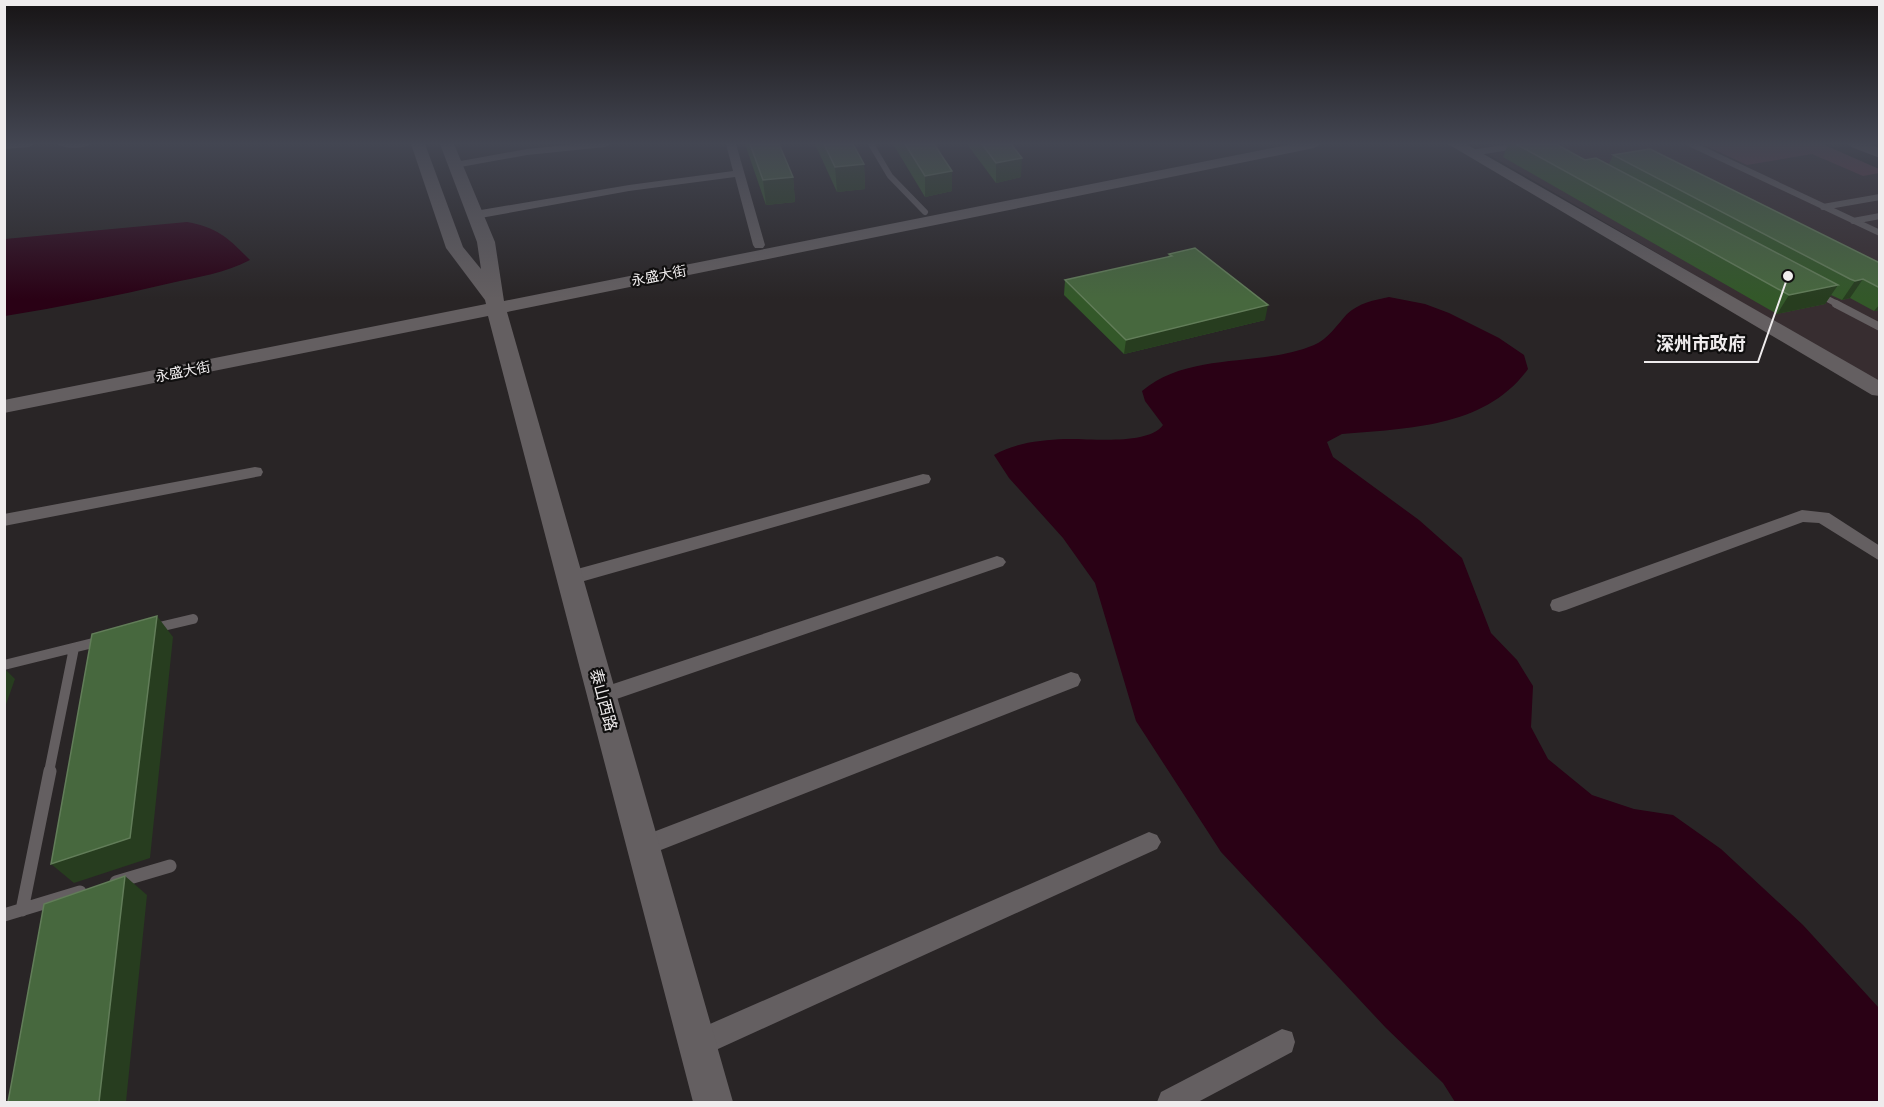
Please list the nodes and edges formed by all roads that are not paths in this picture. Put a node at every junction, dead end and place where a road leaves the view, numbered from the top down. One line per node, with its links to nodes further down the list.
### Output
1 (436, 196): 19 (main road, 泰山西路)
2 (467, 196): 13 (main road, 泰山西路)
3 (585, 196): 13 (street)
4 (745, 196): 17 (street)
5 (909, 196): 12 (lane)
6 (1008, 196): 12 (main road, 永盛大街)
7 (1048, 196): 19 (main road, 永盛大街)
8 (1545, 196): 21 (main road)
9 (1799, 196): 11 (lane)
10 (1880, 197): 11 (lane)
11 (1823, 207): 15 (lane)
12 (925, 212): 17 (main road, 永盛大街)
13 (475, 215): 19 (main road, 泰山西路)
14 (1880, 216): 15 (lane)
15 (1853, 221): 16 (lane)
16 (1880, 233)
17 (759, 245): 19 (main road, 永盛大街)
18 (1806, 287): 20 (lane)
19 (495, 303): 22 (main road, 永盛大街); 23 (main road, 永盛大街); 29 (main road, 泰山西路)
20 (1880, 327)
21 (1880, 390)
22 (4, 395)
23 (4, 407)
24 (255, 472): 26 (street)
25 (923, 479): 29 (street)
26 (4, 520)
27 (1880, 555): 30 (street)
28 (997, 562): 37 (street)
29 (570, 578): 37 (main road, 泰山西路)
30 (1559, 605)
31 (193, 619): 32 (lane)
32 (139, 632)
33 (107, 640): 34 (lane)
34 (74, 648): 35 (lane); 41 (lane)
35 (4, 665)
36 (1071, 680): 39 (street)
37 (602, 696): 39 (main road, 泰山西路)
38 (1149, 842): 44 (street)
39 (643, 846): 44 (main road, 泰山西路)
40 (170, 866): 41 (lane)
41 (22, 909): 42 (lane)
42 (4, 915)
43 (1282, 1042): 46 (street)
44 (697, 1044): 45 (main road, 泰山西路)
45 (713, 1102)
46 (1171, 1102)

